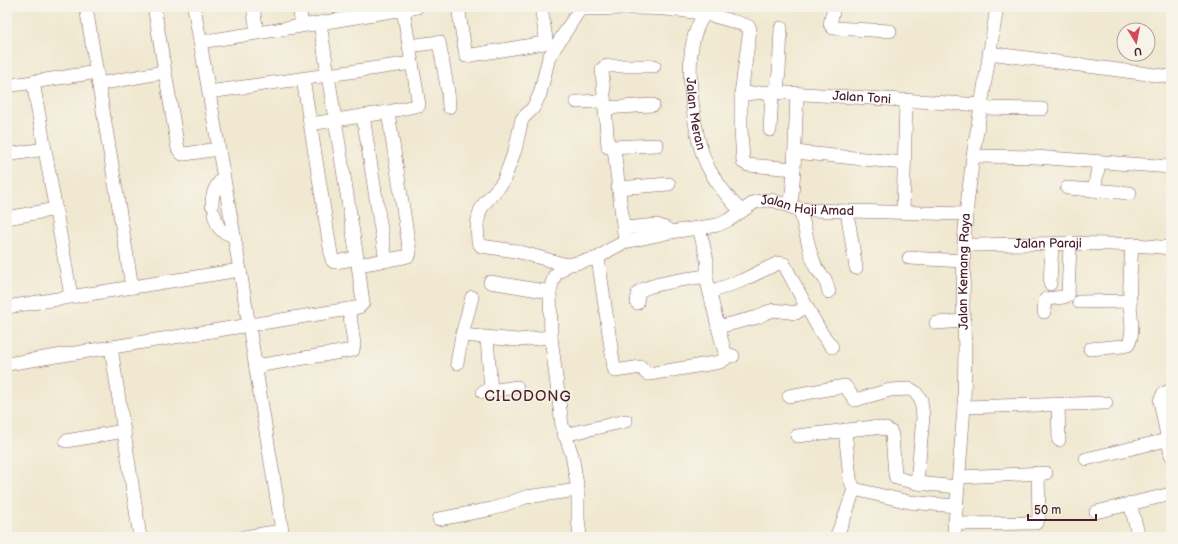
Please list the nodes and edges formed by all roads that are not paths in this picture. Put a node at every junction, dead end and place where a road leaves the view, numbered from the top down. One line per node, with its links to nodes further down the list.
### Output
1 (86, 7): 29 (street)
2 (156, 7): 26 (street)
3 (194, 7): 21 (street)
4 (253, 7): 20 (street)
5 (299, 7): 17 (street)
6 (418, 7): 13 (street)
7 (458, 7): 8 (street)
8 (540, 7)
9 (834, 7): 19 (street)
10 (997, 7): 23 (street, Jalan Kemang Raya)
11 (580, 8): 12 (street); 88 (street)
12 (676, 8): 14 (street)
13 (396, 9): 15 (street); 22 (street)
14 (707, 10): 35 (street); 68 (street, Jalan Meran)
15 (346, 13): 16 (street)
16 (320, 23): 17 (street); 27 (street)
17 (302, 25): 20 (street)
18 (781, 28): 34 (street)
19 (890, 31)
20 (257, 32): 21 (street)
21 (200, 42): 33 (street)
22 (409, 46): 24 (street); 42 (street)
23 (989, 52): 28 (street); 41 (street, Jalan Kemang Raya)
24 (412, 63): 27 (street); 44 (street)
25 (654, 66): 39 (street)
26 (164, 72): 29 (street); 52 (street)
27 (328, 75): 30 (street); 46 (street)
28 (1171, 77)
29 (98, 78): 31 (street); 94 (street)
30 (303, 79): 33 (street); 47 (street)
31 (33, 82): 32 (street); 51 (street)
32 (7, 86)
33 (209, 92): 52 (street)
34 (772, 92): 35 (street, Jalan Toni); 36 (street, Jalan Toni); 48 (street)
35 (741, 94): 59 (street)
36 (797, 94): 37 (street, Jalan Toni); 53 (street)
37 (906, 101): 41 (street, Jalan Toni); 56 (street)
38 (577, 102): 39 (street)
39 (605, 104): 40 (street); 50 (street)
40 (653, 105)
41 (981, 106): 43 (street, Jalan Toni); 55 (street, Jalan Kemang Raya)
42 (449, 107)
43 (1042, 109)
44 (388, 112): 45 (street); 86 (street)
45 (363, 116): 46 (street); 86 (street)
46 (335, 121): 47 (street); 85 (street)
47 (310, 124): 85 (street)
48 (770, 130)
49 (657, 145): 50 (street)
50 (614, 148): 62 (street)
51 (44, 149): 54 (street); 67 (street)
52 (218, 149): 60 (street)
53 (795, 152): 56 (street); 59 (street)
54 (7, 155)
55 (973, 156): 57 (street); 71 (street, Jalan Kemang Raya)
56 (904, 163): 70 (street)
57 (1099, 163): 58 (street); 64 (street)
58 (1171, 168)
59 (794, 169): 66 (street)
60 (223, 177): 76 (street); 76 (street)
61 (669, 184): 62 (street)
62 (618, 188): 73 (street)
63 (1067, 188): 64 (street)
64 (1094, 190): 65 (street)
65 (1130, 193)
66 (795, 208): 68 (street, Jalan Haji Amad); 69 (street, Jalan Haji Amad); 97 (street)
67 (56, 209): 72 (street); 98 (street)
68 (742, 211): 74 (street, Jalan Haji Amad)
69 (847, 211): 70 (street, Jalan Haji Amad); 89 (street)
70 (903, 212): 71 (street, Jalan Haji Amad)
71 (966, 214): 81 (street, Jalan Kemang Raya)
72 (7, 218)
73 (624, 228): 75 (street); 77 (street)
74 (699, 228): 75 (street, Jalan Haji Amad); 91 (street)
75 (671, 232): 77 (street, Jalan Haji Amad)
76 (234, 236): 90 (street)
77 (625, 242): 83 (street, Jalan Haji Amad)
78 (1052, 244): 79 (street, Jalan Paraji); 81 (street, Jalan Paraji); 93 (street)
79 (1070, 244): 80 (street, Jalan Paraji); 106 (street)
80 (1132, 244): 82 (street, Jalan Paraji); 100 (street)
81 (964, 245): 87 (street, Jalan Kemang Raya)
82 (1171, 248)
83 (598, 258): 88 (street, Jalan Haji Amad); 110 (street)
84 (909, 258): 87 (street)
85 (358, 261): 86 (street); 105 (street)
86 (386, 261)
87 (964, 261): 107 (street, Jalan Kemang Raya)
88 (567, 265): 95 (street)
89 (856, 268)
90 (240, 270): 94 (street); 109 (street)
91 (707, 276): 96 (street); 102 (street)
92 (490, 282): 95 (street)
93 (1050, 284)
94 (132, 287): 98 (street)
95 (550, 292): 112 (street)
96 (710, 292): 104 (street); 110 (street)
97 (829, 292)
98 (71, 296): 103 (street)
99 (472, 297): 111 (street)
100 (1130, 301): 101 (street); 116 (street)
101 (1079, 302)
102 (637, 303)
103 (7, 306)
104 (806, 306): 110 (street); 115 (street)
105 (349, 309): 109 (street); 119 (street)
106 (1044, 312)
107 (964, 321): 108 (street); 125 (street, Jalan Kemang Raya)
108 (936, 323)
109 (249, 325): 114 (street); 119 (street)
110 (718, 327)
111 (462, 335): 113 (street); 117 (street)
112 (551, 337): 113 (street); 129 (street)
113 (487, 338): 120 (street)
114 (111, 347): 118 (street); 128 (street)
115 (832, 347)
116 (1090, 349)
117 (457, 363)
118 (7, 364)
119 (256, 366): 146 (street)
120 (517, 387)
121 (1171, 390): 132 (street)
122 (789, 396): 137 (street)
123 (1106, 403): 124 (street)
124 (1058, 405): 125 (street); 131 (street)
125 (964, 407): 136 (street, Jalan Kemang Raya)
126 (626, 421): 129 (street)
127 (845, 430): 130 (street); 137 (street); 138 (street)
128 (124, 431): 133 (street); 147 (street)
129 (564, 435): 139 (street)
130 (797, 436)
131 (1059, 440)
132 (1169, 440): 134 (street); 135 (street)
133 (66, 441)
134 (1171, 455)
135 (1086, 458)
136 (958, 482): 137 (street); 142 (street, Jalan Kemang Raya); 145 (street)
137 (917, 483)
138 (854, 489): 142 (street); 150 (street)
139 (578, 490): 144 (street); 149 (street)
140 (1171, 494): 141 (street)
141 (1130, 503): 143 (street); 152 (street)
142 (956, 506): 145 (street, Jalan Kemang Raya)
143 (1096, 512)
144 (439, 519)
145 (954, 524): 151 (street, Jalan Kemang Raya)
146 (282, 534): 148 (street)
147 (140, 537)
148 (244, 537)
149 (580, 537)
150 (836, 537)
151 (954, 537)
152 (1139, 537)

